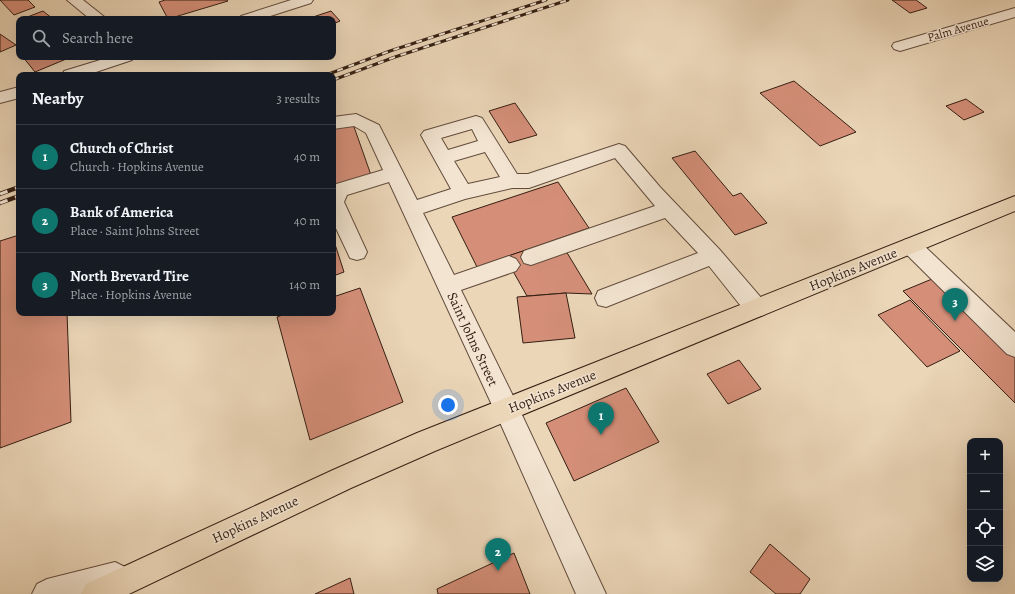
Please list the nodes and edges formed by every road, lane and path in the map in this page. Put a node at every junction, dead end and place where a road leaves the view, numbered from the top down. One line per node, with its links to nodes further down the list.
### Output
1 (74, 0): 4 (street)
2 (306, 0): 5 (street)
3 (1015, 12): 6 (street, Palm Avenue)
4 (96, 16)
5 (255, 16)
6 (900, 46)
7 (117, 60): 8 (street)
8 (79, 72)
9 (16, 93): 10 (street)
10 (0, 98)
11 (336, 123): 14 (street, Saint Johns Street)
12 (489, 144): 13 (street); 13 (street); 15 (street)
13 (443, 158): 16 (street)
14 (394, 173): 17 (street); 20 (street, Saint Johns Street)
15 (512, 181): 16 (street); 21 (street)
16 (463, 192): 20 (street)
17 (336, 197)
18 (1015, 203): 22 (main road, Hopkins Avenue)
19 (336, 206): 23 (street)
20 (411, 209): 27 (street, Saint Johns Street)
21 (670, 209): 24 (street); 25 (street)
22 (910, 246): 29 (main road, Hopkins Avenue); 30 (street)
23 (357, 252)
24 (713, 256): 28 (street); 29 (street)
25 (531, 257)
26 (509, 265): 27 (street)
27 (448, 286): 31 (street, Saint Johns Street)
28 (606, 298)
29 (756, 308): 31 (main road, Hopkins Avenue)
30 (1015, 347)
31 (507, 410): 32 (main road, Hopkins Avenue); 35 (street, Saint Johns Street)
32 (146, 570): 33 (street); 34 (main road, Hopkins Avenue)
33 (47, 594)
34 (96, 594)
35 (591, 594)

